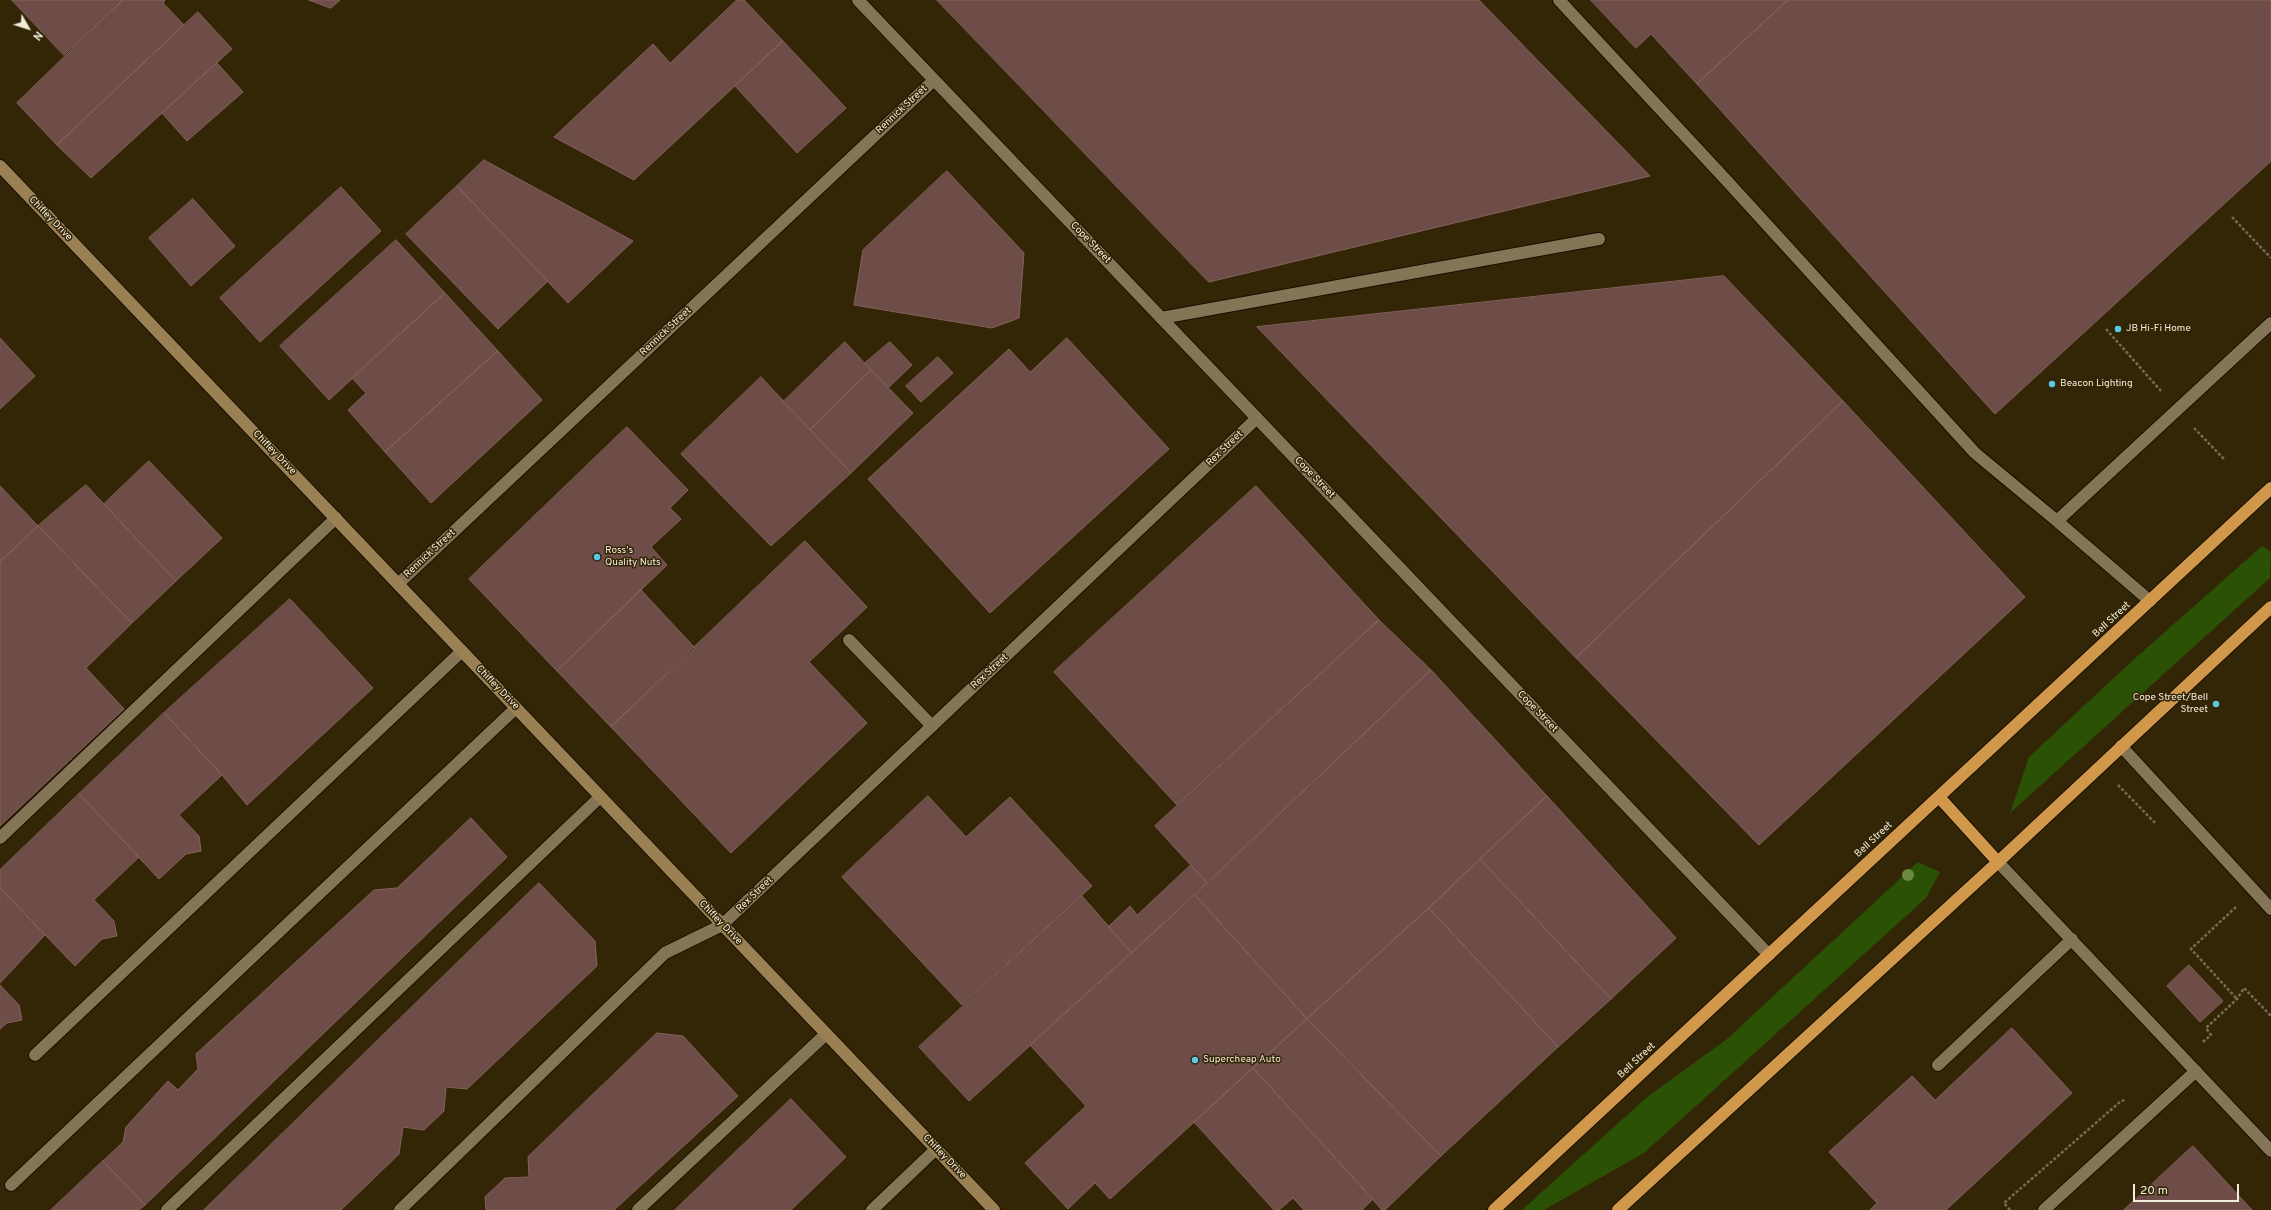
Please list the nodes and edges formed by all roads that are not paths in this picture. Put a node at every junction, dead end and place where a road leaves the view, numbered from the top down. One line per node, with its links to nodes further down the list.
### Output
1 (858, 0): 3 (street, Cope Street)
2 (1560, 0): 11 (street)
3 (934, 80): 6 (street, Cope Street); 12 (street, Rennick Street)
4 (0, 166): 10 (street, Chifley Drive)
5 (1599, 239): 6 (street)
6 (1161, 318): 8 (street, Cope Street)
7 (2271, 323): 11 (street)
8 (1257, 418): 18 (street, Rex Street); 27 (street, Cope Street)
9 (2271, 488): 13 (highway, Bell Street)
10 (336, 518): 12 (street, Chifley Drive); 22 (street)
11 (2057, 521): 13 (street)
12 (398, 584): 16 (street, Chifley Drive)
13 (2150, 601): 21 (highway, Bell Street)
14 (2270, 609): 19 (highway)
15 (849, 640): 18 (street)
16 (462, 651): 17 (street, Chifley Drive); 29 (street)
17 (516, 708): 20 (street, Chifley Drive); 34 (street)
18 (932, 726): 25 (street, Rex Street)
19 (2121, 746): 23 (highway); 24 (street)
20 (600, 797): 25 (street, Chifley Drive); 35 (street)
21 (1939, 797): 23 (highway); 27 (highway, Bell Street)
22 (0, 838)
23 (1998, 862): 26 (street); 41 (highway)
24 (2271, 909)
25 (722, 925): 28 (street, Chifley Drive); 36 (street, Rex Street)
26 (2072, 940): 30 (street); 31 (street)
27 (1769, 955): 40 (highway, Bell Street)
28 (826, 1034): 32 (street, Chifley Drive); 37 (street)
29 (35, 1055)
30 (1938, 1065)
31 (2196, 1071): 33 (street); 42 (street)
32 (936, 1149): 38 (street); 39 (street, Chifley Drive)
33 (2271, 1151)
34 (11, 1185)
35 (167, 1210)
36 (400, 1210)
37 (638, 1210)
38 (872, 1210)
39 (994, 1210)
40 (1494, 1210)
41 (1618, 1210)
42 (2044, 1210)

